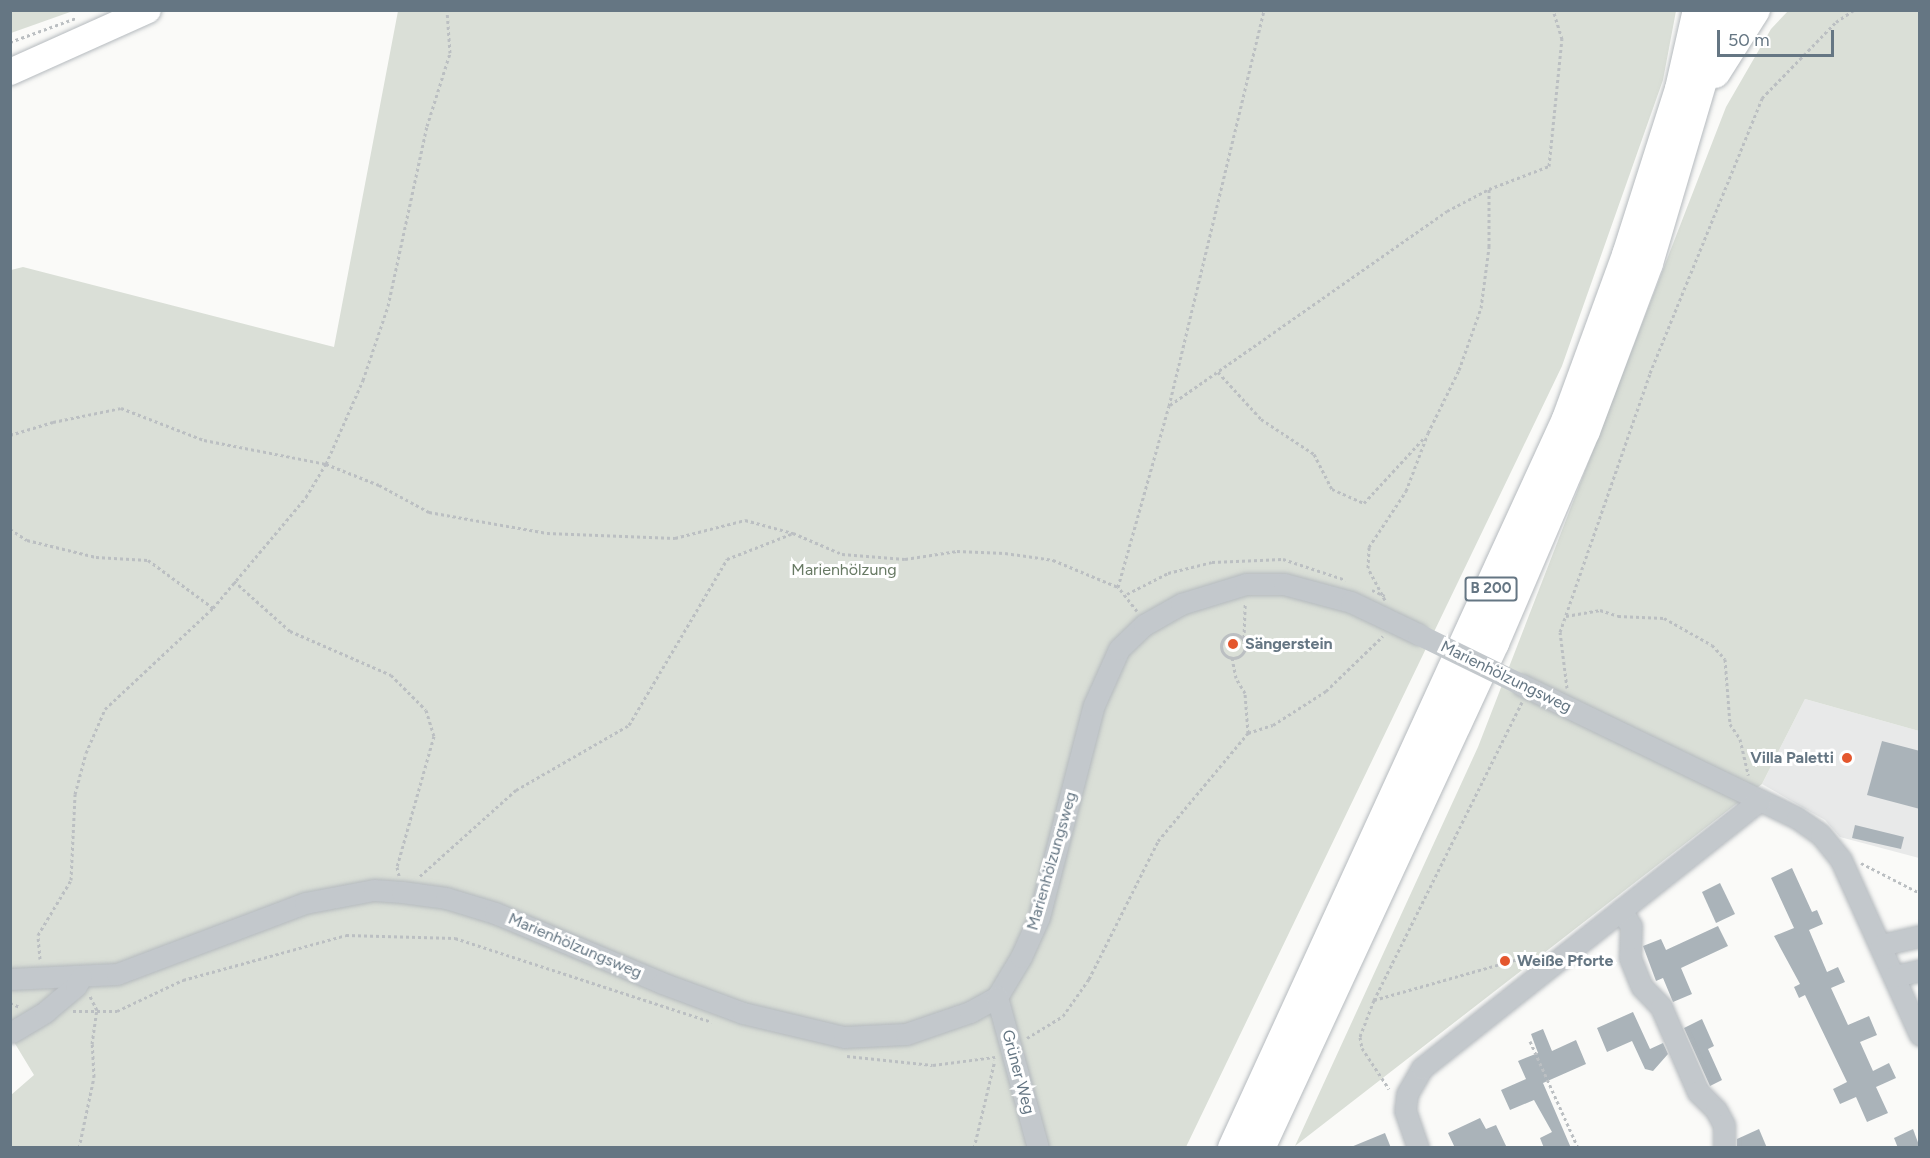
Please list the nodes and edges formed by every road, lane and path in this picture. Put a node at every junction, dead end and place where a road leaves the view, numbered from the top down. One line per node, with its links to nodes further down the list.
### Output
1 (148, 10): 11 (main road)
2 (447, 10): 18 (path)
3 (1264, 10): 15 (path)
4 (1553, 10): 13 (path)
5 (1698, 10): 62 (highway, B 200)
6 (1723, 10): 12 (highway, B 200)
7 (1755, 10): 12 (highway)
8 (1854, 10): 25 (path)
9 (84, 16): 10 (path)
10 (10, 42)
11 (10, 72)
12 (1700, 96): 63 (highway, B 200)
13 (1489, 189): 14 (path); 16 (path)
14 (1218, 372): 15 (path); 16 (path)
15 (1169, 406): 23 (path)
16 (1428, 433): 26 (path)
17 (10, 435): 18 (path)
18 (326, 464): 20 (path); 21 (path)
19 (10, 529): 24 (path)
20 (793, 533): 23 (path); 36 (path)
21 (234, 581): 24 (path); 36 (path)
22 (1246, 584): 26 (street, Marienhölzungsweg); 27 (street, Marienhölzungsweg); 28 (path)
23 (1118, 587): 27 (path)
24 (213, 608): 42 (path)
25 (1566, 616): 31 (path); 33 (path)
26 (1387, 619): 30 (street, Marienhölzungsweg, bridge); 32 (path)
27 (1144, 625): 47 (street, Marienhölzungsweg)
28 (1244, 638): 29 (path); 29 (path)
29 (1232, 658): 32 (path)
30 (1525, 686): 31 (street, Marienhölzungsweg); 48 (path)
31 (1569, 708): 34 (street, Marienhölzungsweg)
32 (1248, 733): 56 (path)
33 (1748, 777)
34 (1760, 800): 35 (street, Marienhölzungsweg); 38 (street)
35 (1841, 860): 37 (path); 40 (street, Marienhölzungsweg)
36 (402, 892): 45 (street, Marienhölzungsweg); 47 (street, Marienhölzungsweg)
37 (1920, 893)
38 (1621, 910): 41 (street); 66 (street)
39 (1920, 936): 40 (street)
40 (1881, 945): 44 (street, Marienhölzungsweg)
41 (1560, 956): 48 (path); 58 (street)
42 (47, 964)
43 (1920, 970): 44 (street)
44 (1895, 976): 54 (street, Marienhölzungsweg)
45 (81, 977): 46 (street, Marienhölzungsweg); 50 (path); 51 (street)
46 (10, 979)
47 (997, 997): 56 (street, Grüner Weg)
48 (1374, 1000): 58 (path)
49 (10, 1003): 51 (path)
50 (97, 1010): 51 (path); 52 (path); 59 (path)
51 (45, 1012): 53 (street)
52 (713, 1023)
53 (12, 1032)
54 (1920, 1035)
55 (1530, 1041): 65 (path)
56 (1004, 1054): 57 (path); 60 (path); 61 (street, Grüner Weg)
57 (842, 1055)
58 (1399, 1092): 64 (street)
59 (79, 1148)
60 (974, 1148)
61 (1038, 1148)
62 (1233, 1148)
63 (1260, 1148)
64 (1418, 1148)
65 (1578, 1148)
66 (1724, 1148)

